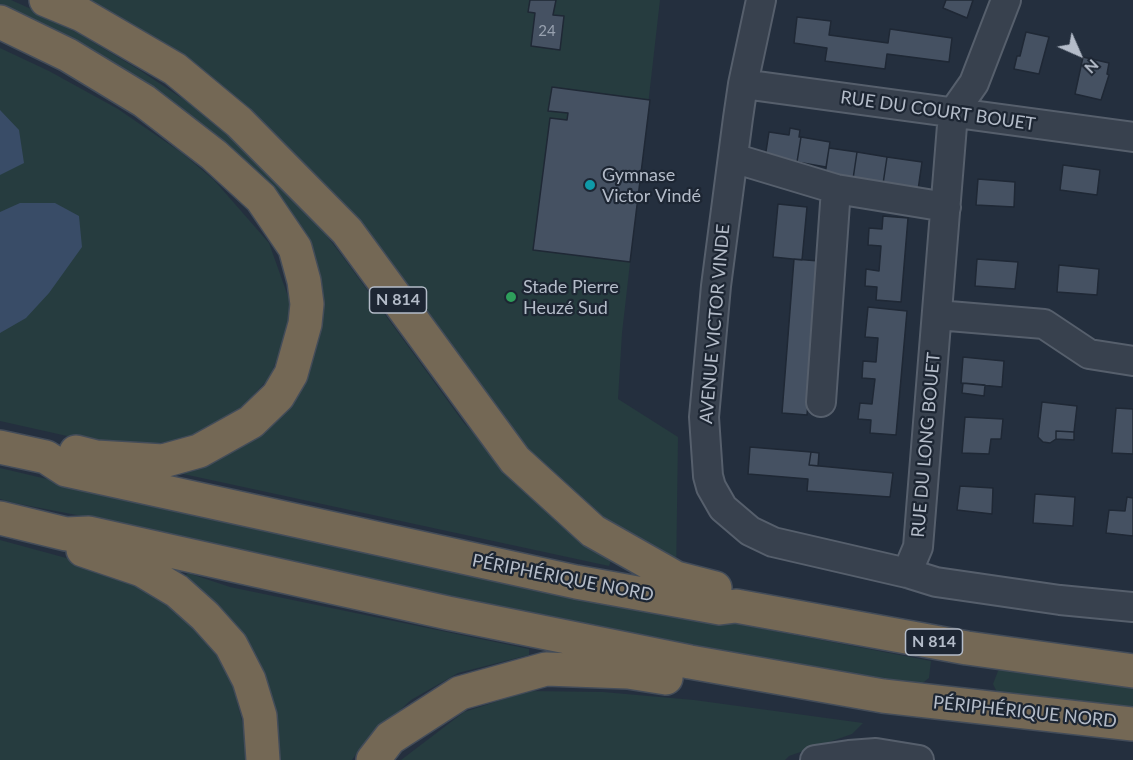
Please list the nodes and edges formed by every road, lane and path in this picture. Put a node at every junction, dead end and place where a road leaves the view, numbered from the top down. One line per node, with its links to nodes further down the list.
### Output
1 (46, 0): 19 (highway, N 814)
2 (761, 0): 5 (street, AVENUE VICTOR VINDE)
3 (1006, 0): 6 (street)
4 (0, 22): 15 (highway, N 814)
5 (743, 84): 6 (street, RUE DU COURT BOUET); 8 (street, AVENUE VICTOR VINDE)
6 (953, 113): 7 (street, RUE DU COURT BOUET); 10 (street, RUE DU LONG BOUET)
7 (1133, 137)
8 (733, 158): 9 (street); 18 (street, AVENUE VICTOR VINDE)
9 (836, 189): 10 (street); 13 (street)
10 (946, 207): 11 (street, RUE DU LONG BOUET)
11 (937, 315): 12 (street); 18 (street, RUE DU LONG BOUET)
12 (1133, 361)
13 (820, 402)
14 (0, 447): 15 (highway, PÉRIPHÉRIQUE NORD / N 814)
15 (46, 457): 19 (highway, PÉRIPHÉRIQUE NORD / N 814)
16 (0, 518): 17 (highway, PÉRIPHÉRIQUE NORD)
17 (66, 534): 22 (highway, PÉRIPHÉRIQUE NORD); 24 (highway)
18 (907, 573): 20 (street, AVENUE VICTOR VINDE)
19 (736, 606): 21 (highway, PÉRIPHÉRIQUE NORD / N 814)
20 (1133, 607)
21 (1133, 671)
22 (883, 696): 23 (highway, PÉRIPHÉRIQUE NORD); 25 (highway)
23 (1133, 724)
24 (263, 760)
25 (373, 760)
26 (815, 760): 27 (street)
27 (919, 760)

